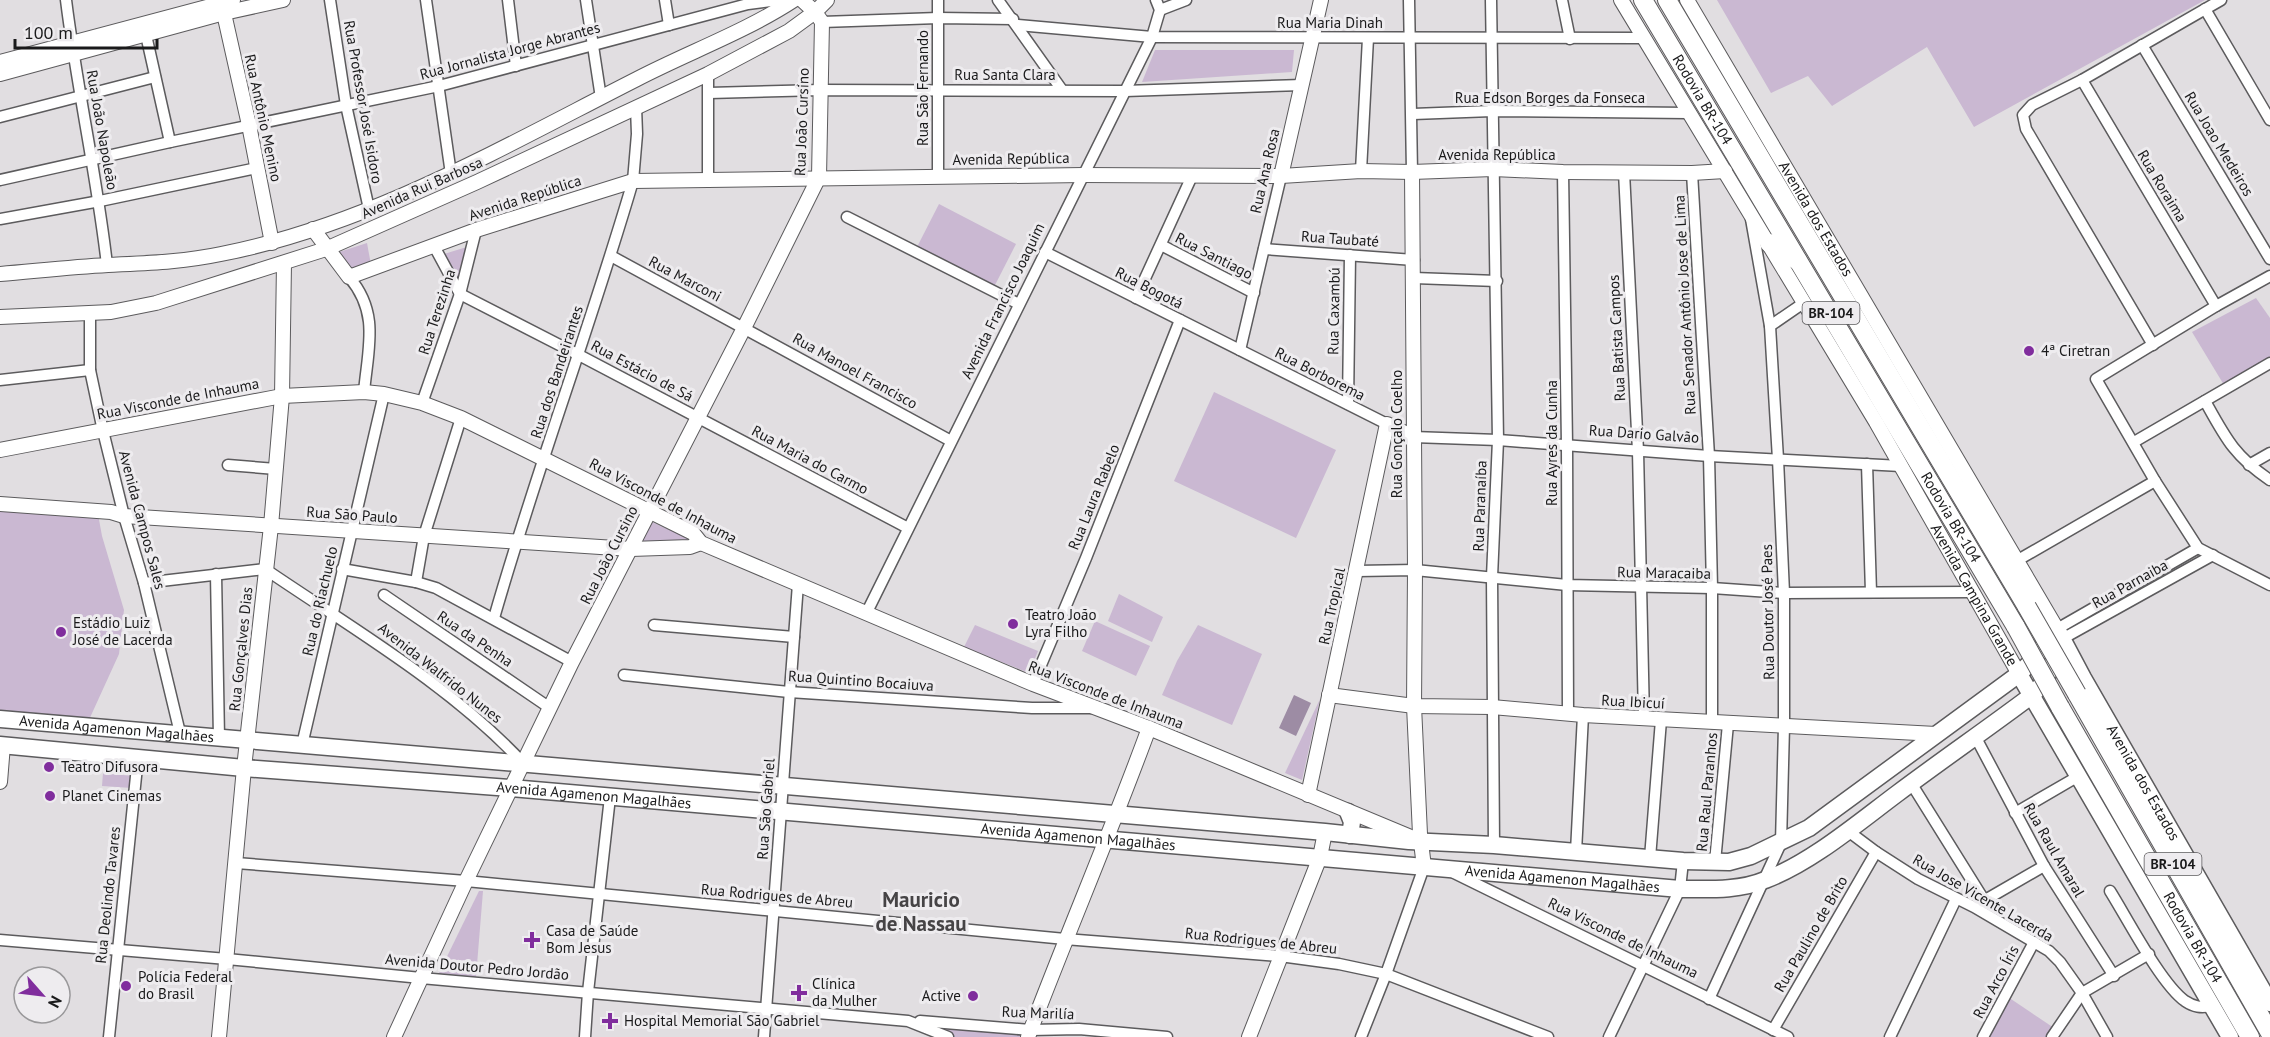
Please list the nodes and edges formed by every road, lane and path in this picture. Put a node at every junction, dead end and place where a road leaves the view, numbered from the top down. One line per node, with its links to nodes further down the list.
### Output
1 (66, 0): 42 (street, Rua João Napoleão)
2 (283, 0): 25 (street)
3 (330, 0): 58 (street, Rua Professor José Isidoro)
4 (426, 0): 50 (street)
5 (508, 0): 44 (street)
6 (586, 0): 40 (street)
7 (665, 0): 31 (street)
8 (778, 0): 24 (street, Rua Jornalista Jorge Abrantes)
9 (794, 0): 57 (street, Avenida Rui Barbosa)
10 (802, 0): 28 (street)
11 (828, 0): 28 (street, Avenida Rui Barbosa)
12 (938, 0): 29 (street, Rua São Fernando)
13 (998, 0): 30 (street)
14 (1186, 0): 26 (street)
15 (1321, 0): 34 (street, Rua Ana Rosa)
16 (1410, 0): 36 (street, Rua Gonçalo Coelho)
17 (1491, 0): 37 (street, Rua Paranaíba)
18 (1562, 0): 39 (street)
19 (1621, 0): 38 (street, Avenida Campina Grande)
20 (1643, 0): 104 (highway, Rodovia BR-104 / BR-104)
21 (1667, 0): 196 (highway, Rodovia BR-104 / BR-104, bridge)
22 (1686, 0): 168 (street, Avenida dos Estados)
23 (2221, 0): 27 (street)
24 (748, 2): 31 (street, Rua Jornalista Jorge Abrantes)
25 (225, 4): 32 (street); 42 (street); 65 (street, Rua Antônio Menino)
26 (1158, 5): 33 (street, Avenida Francisco Joaquim)
27 (2205, 9): 41 (street); 64 (street)
28 (818, 17): 29 (street, Rua Maria Dinah); 46 (street, Avenida Rui Barbosa); 51 (street, Rua João Cursino)
29 (938, 18): 30 (street, Rua Maria Dinah); 52 (street, Rua São Fernando)
30 (1015, 22): 33 (street, Rua Maria Dinah); 53 (street)
31 (669, 25): 40 (street, Rua Jornalista Jorge Abrantes)
32 (146, 35): 42 (street); 47 (street)
33 (1152, 38): 34 (street, Rua Maria Dinah); 54 (street, Avenida Francisco Joaquim)
34 (1312, 38): 35 (street, Rua Maria Dinah); 49 (street, Rua Ana Rosa)
35 (1368, 38): 36 (street, Rua Maria Dinah); 70 (street)
36 (1410, 38): 37 (street, Rua Maria Dinah); 62 (street, Rua Gonçalo Coelho)
37 (1491, 38): 39 (street, Rua Maria Dinah); 60 (street, Rua Paranaíba)
38 (1643, 38): 39 (street, Rua Maria Dinah); 61 (street, Avenida Campina Grande)
39 (1570, 39)
40 (593, 45): 44 (street, Rua Jornalista Jorge Abrantes); 57 (street)
41 (2142, 45): 48 (street); 101 (street, Rua Joao Medeiros)
42 (73, 50): 43 (street); 45 (street); 56 (street, Rua João Napoleão)
43 (0, 63)
44 (516, 66): 50 (street, Rua Jornalista Jorge Abrantes)
45 (0, 74)
46 (708, 74): 55 (street); 59 (street, Avenida Rui Barbosa)
47 (154, 77): 56 (street); 66 (street)
48 (2082, 80): 116 (street, Rua Roraima); 122 (street)
49 (1302, 84): 54 (street, Rua Santa Clara); 79 (street, Rua Ana Rosa)
50 (439, 86): 58 (street, Rua Jornalista Jorge Abrantes); 76 (street)
51 (820, 90): 52 (street, Rua Santa Clara); 55 (street, Rua Santa Clara); 80 (street, Rua João Cursino)
52 (938, 90): 53 (street, Rua Santa Clara); 81 (street, Rua São Fernando)
53 (1062, 90): 54 (street, Rua Santa Clara)
54 (1125, 91): 77 (street, Avenida Francisco Joaquim)
55 (709, 93): 82 (street)
56 (81, 96): 63 (street); 67 (street, Rua João Napoleão)
57 (601, 98): 76 (street, Avenida Rui Barbosa)
58 (346, 105): 65 (street, Rua Jornalista Jorge Abrantes); 86 (street, Rua Professor José Isidoro)
59 (636, 107): 84 (street, Rua dos Bandeirantes); 96 (street, Avenida Rui Barbosa)
60 (1492, 111): 61 (street, Rua Edson Borges da Fonseca); 62 (street, Rua Edson Borges da Fonseca); 69 (street, Rua Paranaíba)
61 (1688, 113): 71 (street, Avenida Campina Grande)
62 (1413, 114): 72 (street, Rua Gonçalo Coelho)
63 (0, 117)
64 (2270, 120)
65 (249, 125): 66 (street, Rua Jornalista Jorge Abrantes); 68 (street, Rua Antônio Menino)
66 (170, 142): 67 (street, Rua Jornalista Jorge Abrantes)
67 (92, 160): 83 (street, Rua Jornalista Jorge Abrantes); 85 (street, Rua João Napoleão)
68 (257, 168): 85 (street); 92 (street, Rua Antônio Menino)
69 (1493, 169): 72 (street, Avenida República); 73 (street, Avenida República); 110 (street, Rua Paranaíba)
70 (1361, 171): 72 (street, Avenida República); 79 (street, Avenida República)
71 (1725, 171): 75 (street, Avenida República); 87 (street, Avenida Campina Grande)
72 (1412, 172): 102 (street, Rua Gonçalo Coelho)
73 (1563, 172): 74 (street, Avenida República); 142 (street, Rua Ayres da Cunha)
74 (1624, 172): 75 (street, Avenida República); 144 (street, Rua Batista Campos)
75 (1692, 173): 146 (street, Rua Senador Antônio Jose de Lima)
76 (451, 174): 86 (street, Avenida Rui Barbosa)
77 (1083, 175): 78 (street, Avenida República); 81 (street, Avenida República); 98 (street, Avenida Francisco Joaquim)
78 (1192, 176): 79 (street, Avenida República); 94 (street)
79 (1281, 176): 97 (street, Rua Ana Rosa)
80 (819, 177): 81 (street, Avenida República); 82 (street, Avenida República); 121 (street, Rua João Cursino)
81 (938, 177)
82 (708, 179): 84 (street, Avenida República)
83 (0, 180)
84 (633, 181): 91 (street, Avenida República); 100 (street, Rua dos Bandeirantes)
85 (100, 201): 89 (street); 105 (street, Rua João Napoleão)
86 (369, 209): 90 (street, Avenida Rui Barbosa)
87 (1749, 210): 93 (street, Avenida Campina Grande); 120 (street, Rua Doutor José Paes)
88 (847, 217): 115 (street)
89 (0, 219)
90 (313, 229): 92 (street, Avenida Rui Barbosa); 96 (street)
91 (476, 230): 95 (street, Avenida República); 112 (street, Rua Terezinha)
92 (272, 243): 105 (street, Avenida Rui Barbosa)
93 (1769, 243): 104 (highway); 114 (street, Avenida Campina Grande)
94 (1161, 245): 111 (street, Rua Santiago); 113 (street)
95 (434, 246): 107 (street, Avenida República); 112 (street)
96 (326, 249): 103 (street, Avenida Rui Barbosa); 107 (street)
97 (1264, 249): 99 (street, Rua Taubaté); 111 (street, Rua Ana Rosa)
98 (1045, 252): 113 (street, Rua Bogotá); 115 (street, Avenida Francisco Joaquim)
99 (1350, 255): 102 (street, Rua Taubaté); 133 (street, Rua Caxambú)
100 (611, 256): 121 (street, Rua Marconi); 124 (street, Rua dos Bandeirantes)
101 (2270, 259)
102 (1414, 260): 109 (street, Rua Gonçalo Coelho)
103 (284, 263): 117 (street, Avenida Rui Barbosa); 130 (street, Rua Gonçalves Dias)
104 (1802, 264): 279 (highway, Rodovia BR-104 / BR-104, bridge)
105 (107, 265): 106 (street, Avenida Rui Barbosa)
106 (0, 274)
107 (349, 276): 128 (street)
108 (2270, 276): 116 (street)
109 (1414, 278): 110 (street); 138 (street, Rua Gonçalo Coelho)
110 (1497, 280): 139 (street, Rua Paranaíba)
111 (1254, 293): 123 (street, Rua Ana Rosa)
112 (460, 294): 124 (street, Rua Estácio de Sá); 132 (street, Rua Terezinha)
113 (1136, 298): 119 (street, Rua Bogotá)
114 (1805, 302): 120 (street); 152 (street, Avenida Campina Grande)
115 (1019, 303): 140 (street, Avenida Francisco Joaquim)
116 (2216, 306): 122 (street)
117 (90, 313): 118 (street, Avenida Rui Barbosa); 126 (street, Avenida Campos Sales)
118 (0, 317)
119 (1180, 320): 123 (street, Rua Bogotá); 195 (street, Rua Laura Rabelo)
120 (1770, 326): 148 (street, Rua Doutor José Paes)
121 (744, 328): 135 (street, Rua João Cursino); 140 (street, Rua Manoel Francisco)
122 (2153, 345): 141 (street)
123 (1240, 350): 133 (street, Rua Borborema)
124 (578, 354): 135 (street, Rua Estácio de Sá); 147 (street, Rua dos Bandeirantes)
125 (2270, 363): 131 (street)
126 (90, 370): 127 (street); 137 (street, Avenida Campos Sales)
127 (0, 380)
128 (364, 392): 129 (street, Rua Visconde de Inhauma); 130 (street, Rua Visconde de Inhauma)
129 (384, 394): 132 (street, Rua Visconde de Inhauma); 161 (street, Rua do Riachuelo)
130 (282, 396): 137 (street, Rua Visconde de Inhauma); 153 (street, Rua Gonçalves Dias)
131 (2205, 401): 141 (street); 151 (street)
132 (422, 403): 134 (street, Rua Visconde de Inhauma)
133 (1348, 404): 136 (street, Rua Borborema)
134 (461, 418): 147 (street, Rua Visconde de Inhauma); 162 (street)
135 (698, 418): 157 (street, Rua João Cursino); 160 (street, Rua Maria do Carmo)
136 (1387, 424): 138 (street, Rua Dario Galvão); 172 (street, Rua Tropical)
137 (103, 431): 143 (street, Rua Visconde de Inhauma); 158 (street, Avenida Campos Sales)
138 (1413, 437): 139 (street, Rua Dario Galvão); 171 (street, Rua Gonçalo Coelho)
139 (1498, 440): 142 (street, Rua Dario Galvão); 174 (street, Rua Paranaíba)
140 (951, 441): 160 (street, Avenida Francisco Joaquim)
141 (2134, 442): 155 (street)
142 (1567, 445): 144 (street, Rua Dario Galvão); 178 (street, Rua Ayres da Cunha)
143 (0, 450)
144 (1638, 451): 146 (street, Rua Dario Galvão); 180 (street, Rua Batista Campos)
145 (2270, 453): 151 (street)
146 (1709, 456): 148 (street, Rua Dario Galvão); 181 (street, Rua Senador Antônio Jose de Lima)
147 (545, 458): 157 (street, Rua Visconde de Inhauma); 163 (street, Rua dos Bandeirantes)
148 (1778, 459): 149 (street, Rua Dario Galvão); 184 (street, Rua Doutor José Paes)
149 (1867, 464): 152 (street, Rua Dario Galvão); 182 (street)
150 (228, 465): 153 (street)
151 (2249, 465): 154 (street)
152 (1901, 466): 183 (street, Avenida Campina Grande)
153 (276, 469): 159 (street, Rua Gonçalves Dias)
154 (2270, 480)
155 (2155, 481): 165 (street); 168 (street)
156 (0, 504): 158 (street, Rua São Paulo)
157 (650, 511): 164 (street, Rua Visconde de Inhauma); 166 (street, Rua João Cursino)
158 (124, 516): 159 (street, Rua São Paulo); 176 (street, Avenida Campos Sales)
159 (271, 526): 161 (street, Rua São Paulo); 169 (street, Rua Gonçalves Dias)
160 (908, 528): 187 (street, Avenida Francisco Joaquim)
161 (352, 531): 162 (street, Rua São Paulo); 170 (street, Rua do Riachuelo)
162 (424, 536): 163 (street, Rua São Paulo); 175 (street)
163 (515, 542): 166 (street, Rua São Paulo); 188 (street, Rua dos Bandeirantes)
164 (701, 543): 166 (street, Rua São Paulo); 177 (street, Rua Visconde de Inhauma)
165 (2198, 548): 167 (street); 190 (street, Rua Parnaiba)
166 (631, 549): 192 (street, Rua João Cursino)
167 (2212, 555): 179 (street); 190 (street, Rua Parnaiba)
168 (2018, 560): 190 (street, Avenida dos Estados)
169 (265, 569): 173 (street); 186 (street, Avenida Walfrido Nunes); 218 (street, Rua Gonçalves Dias)
170 (342, 569): 175 (street); 186 (street, Rua do Riachuelo)
171 (1415, 570): 172 (street, Rua Maracaiba); 174 (street, Rua Maracaiba); 199 (street, Rua Gonçalo Coelho)
172 (1357, 571): 198 (street, Rua Tropical)
173 (216, 574): 176 (street); 217 (street)
174 (1492, 577): 178 (street, Rua Maracaiba); 200 (street, Rua Paranaíba)
175 (416, 582): 188 (street)
176 (144, 583): 214 (street, Avenida Campos Sales)
177 (798, 584): 187 (street, Rua Visconde de Inhauma); 191 (street, Rua São Gabriel)
178 (1567, 585): 180 (street, Rua Maracaiba); 205 (street, Rua Ayres da Cunha)
179 (2270, 585)
180 (1641, 587): 181 (street, Rua Maracaiba); 207 (street, Rua Batista Campos)
181 (1712, 588): 184 (street, Rua Maracaiba); 210 (street, Rua Senador Antônio Jose de Lima)
182 (1871, 592): 183 (street, Rua Maracaiba); 184 (street, Rua Maracaiba)
183 (1971, 592): 193 (street, Avenida Campina Grande)
184 (1784, 593): 212 (street, Rua Doutor José Paes)
185 (384, 595): 201 (street, Rua da Penha)
186 (332, 614): 220 (street, Rua do Riachuelo); 222 (street, Avenida Walfrido Nunes)
187 (866, 614): 195 (street, Rua Visconde de Inhauma)
188 (494, 618): 192 (street)
189 (654, 625): 191 (street)
190 (2057, 630): 193 (main road, Avenida Agamenon Magalhães); 196 (main road, Avenida dos Estados); 203 (main road, Avenida Agamenon Magalhães)
191 (794, 637): 197 (street, Rua São Gabriel)
192 (572, 662): 201 (street, Rua João Cursino)
193 (2016, 668): 203 (main road, Avenida Campina Grande); 215 (main road, Avenida Agamenon Magalhães)
194 (624, 675): 197 (street, Rua Quintino Bocaiuva)
195 (1033, 684): 202 (street, Rua Visconde de Inhauma)
196 (2079, 686): 203 (main road); 272 (highway, Rodovia BR-104 / BR-104); 276 (main road, Avenida dos Estados)
197 (789, 692): 202 (street, Rua Quintino Bocaiuva); 227 (street, Rua São Gabriel)
198 (1329, 695): 199 (street, Rua Ibicuí); 229 (street, Rua Tropical)
199 (1414, 706): 200 (street, Rua Ibicuí); 239 (street, Rua Gonçalo Coelho)
200 (1492, 707): 205 (street, Rua Ibicuí); 241 (street, Rua Paranaíba)
201 (550, 708): 222 (street, Rua João Cursino)
202 (1096, 708): 213 (street, Rua Visconde de Inhauma)
203 (2038, 708): 204 (main road, Avenida Agamenon Magalhães); 204 (main road); 224 (main road, Avenida Campina Grande)
204 (2009, 712): 216 (main road, Avenida Agamenon Magalhães)
205 (1568, 714): 206 (street, Rua Ibicuí)
206 (1583, 715): 207 (street, Rua Ibicuí); 242 (street)
207 (1644, 718): 209 (street, Rua Ibicuí)
208 (0, 719): 214 (main road, Avenida Agamenon Magalhães)
209 (1661, 720): 210 (street, Rua Ibicuí); 245 (street)
210 (1712, 723): 211 (street, Rua Ibicuí)
211 (1728, 724): 212 (street, Rua Ibicuí); 247 (street, Rua Raul Paranhos)
212 (1784, 726): 215 (street, Rua Ibicuí); 240 (street, Rua Doutor José Paes)
213 (1149, 728): 229 (street, Rua Visconde de Inhauma); 234 (street)
214 (180, 733): 217 (main road, Avenida Agamenon Magalhães)
215 (1936, 734): 240 (main road, Avenida Agamenon Magalhães)
216 (1975, 736): 226 (main road, Avenida Agamenon Magalhães); 233 (street, Rua Raul Amaral)
217 (219, 738): 218 (main road, Avenida Agamenon Magalhães)
218 (248, 741): 220 (main road, Avenida Agamenon Magalhães); 223 (street, Rua Gonçalves Dias)
219 (2, 745): 221 (main road, Avenida Agamenon Magalhães); 225 (street)
220 (302, 745): 222 (main road, Avenida Agamenon Magalhães)
221 (134, 757): 223 (main road, Avenida Agamenon Magalhães); 264 (street, Rua Deolindo Tavares)
222 (524, 763): 227 (main road, Avenida Agamenon Magalhães); 228 (street, Rua João Cursino)
223 (244, 768): 228 (main road, Avenida Agamenon Magalhães); 248 (street, Rua Gonçalves Dias)
224 (2077, 777): 233 (street); 277 (main road, Avenida Campina Grande)
225 (0, 782)
226 (1911, 783): 235 (main road, Avenida Agamenon Magalhães); 258 (street)
227 (783, 787): 231 (street, Rua São Gabriel); 234 (main road, Avenida Agamenon Magalhães)
228 (510, 788): 230 (main road, Avenida Agamenon Magalhães); 252 (street, Rua João Cursino)
229 (1308, 795): 232 (street, Rua Visconde de Inhauma)
230 (610, 797): 231 (main road, Avenida Agamenon Magalhães); 256 (street)
231 (782, 812): 238 (main road, Avenida Agamenon Magalhães); 260 (street, Rua São Gabriel)
232 (1348, 812): 237 (main road); 239 (street, Rua Visconde de Inhauma)
233 (2015, 813): 249 (street, Rua Raul Amaral)
234 (1117, 814): 236 (main road, Avenida Agamenon Magalhães); 238 (street)
235 (1848, 831): 243 (street, Rua Jose Vicente Lacerda); 253 (main road, Avenida Agamenon Magalhães)
236 (1326, 832): 237 (main road, Avenida Agamenon Magalhães); 244 (street)
237 (1350, 835): 239 (main road, Avenida Agamenon Magalhães)
238 (1107, 840): 244 (main road, Avenida Agamenon Magalhães); 261 (street)
239 (1421, 842): 241 (main road, Avenida Agamenon Magalhães); 250 (street, Rua Gonçalo Coelho)
240 (1781, 843): 247 (main road, Avenida Agamenon Magalhães); 253 (street, Rua Doutor José Paes)
241 (1494, 845): 242 (main road, Avenida Agamenon Magalhães)
242 (1576, 852): 245 (main road, Avenida Agamenon Magalhães)
243 (1876, 852): 257 (street, Rua Jose Vicente Lacerda); 281 (street, Rua Paulino de Brito)
244 (1320, 857): 250 (main road, Avenida Agamenon Magalhães); 266 (street)
245 (1650, 858): 246 (main road, Avenida Agamenon Magalhães)
246 (1683, 861): 247 (main road, Avenida Agamenon Magalhães); 254 (street)
247 (1715, 862)
248 (236, 863): 252 (street, Rua Rodrigues de Abreu); 267 (street, Rua Gonçalves Dias)
249 (2044, 866): 258 (street); 270 (street, Rua Raul Amaral)
250 (1424, 867): 251 (main road, Avenida Agamenon Magalhães); 269 (street)
251 (1443, 868): 254 (main road, Avenida Agamenon Magalhães); 268 (street, Rua Visconde de Inhauma)
252 (466, 881): 256 (street, Rua Rodrigues de Abreu); 271 (street, Rua João Cursino)
253 (1765, 881): 254 (main road, Avenida Agamenon Magalhães); 275 (street, Rua Doutor José Paes)
254 (1680, 889): 268 (street)
255 (2110, 891): 265 (street)
256 (599, 894): 260 (street, Rua Rodrigues de Abreu); 273 (street)
257 (1956, 899): 259 (street, Rua Jose Vicente Lacerda); 297 (street)
258 (1984, 900): 259 (street)
259 (1974, 907): 263 (street, Rua Jose Vicente Lacerda)
260 (773, 911): 261 (street, Rua Rodrigues de Abreu); 278 (street, Rua São Gabriel)
261 (1065, 939): 266 (street, Rua Rodrigues de Abreu); 282 (street)
262 (0, 940): 264 (street, Avenida Doutor Pedro Jordão)
263 (2034, 942): 274 (street, Rua Jose Vicente Lacerda); 284 (street, Rua Arco Íris)
264 (117, 951): 267 (street, Avenida Doutor Pedro Jordão); 285 (street, Rua Deolindo Tavares)
265 (2149, 954): 270 (street); 277 (street)
266 (1280, 956): 269 (street, Rua Rodrigues de Abreu); 292 (street)
267 (227, 958): 271 (street, Avenida Doutor Pedro Jordão); 286 (street, Rua Gonçalves Dias)
268 (1643, 967): 275 (street, Rua Visconde de Inhauma); 295 (street)
269 (1386, 974): 293 (street); 294 (street, Rua Rodrigues de Abreu)
270 (2114, 976): 274 (street)
271 (421, 978): 273 (street, Avenida Doutor Pedro Jordão); 287 (street, Rua João Cursino)
272 (2239, 979): 276 (highway); 283 (highway, Rodovia BR-104 / BR-104)
273 (588, 992): 278 (street, Avenida Doutor Pedro Jordão); 288 (street)
274 (2082, 993): 298 (street); 299 (street, Rua Jose Vicente Lacerda)
275 (1709, 999): 281 (street, Rua Visconde de Inhauma)
276 (2270, 1004)
277 (2211, 1006): 300 (main road, Avenida Campina Grande)
278 (766, 1008): 280 (street, Avenida Doutor Pedro Jordão); 289 (street, Rua São Gabriel)
279 (2235, 1012): 301 (highway); 302 (highway, Rodovia BR-104 / BR-104)
280 (908, 1021): 282 (street, Rua Marilía); 290 (street, Avenida Doutor Pedro Jordão)
281 (1773, 1030): 296 (street, Rua Visconde de Inhauma)
282 (1029, 1033): 291 (street, Rua Marilía)
283 (2270, 1033)
284 (1986, 1036)
285 (109, 1037)
286 (219, 1037)
287 (394, 1037)
288 (585, 1037)
289 (764, 1037)
290 (948, 1037)
291 (1167, 1037)
292 (1249, 1037)
293 (1361, 1037)
294 (1548, 1037)
295 (1609, 1037)
296 (1788, 1037)
297 (1890, 1037)
298 (2052, 1037)
299 (2107, 1037)
300 (2230, 1037)
301 (2236, 1037)
302 (2250, 1037)

